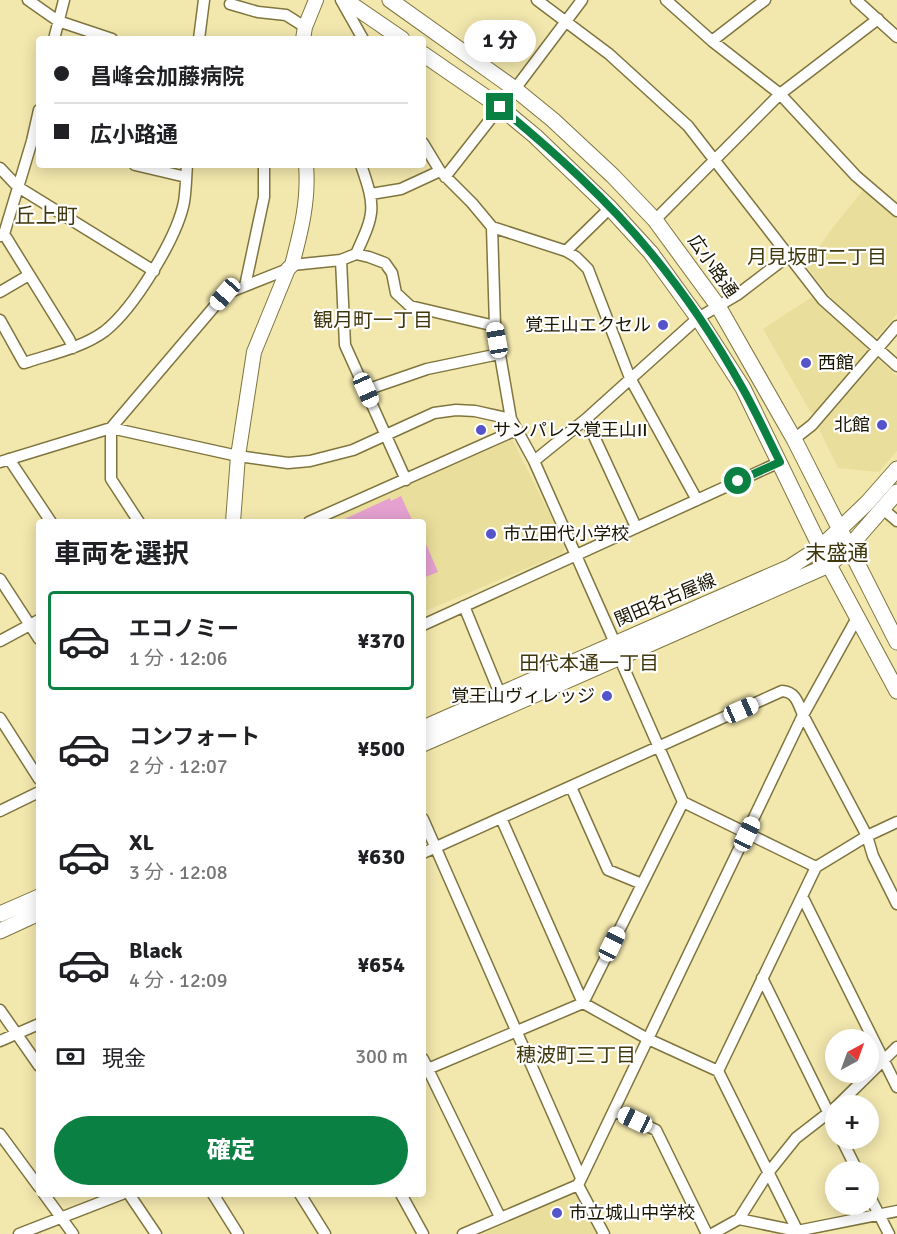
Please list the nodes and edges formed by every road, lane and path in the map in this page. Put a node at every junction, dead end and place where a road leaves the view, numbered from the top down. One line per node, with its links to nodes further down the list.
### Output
1 (28, 0): 14 (street)
2 (64, 0): 14 (street)
3 (204, 0): 19 (street)
4 (316, 0): 16 (street)
5 (343, 0): 20 (street); 21 (main road)
6 (390, 0): 25 (main road, 広小路通)
7 (537, 0): 15 (street)
8 (582, 0): 15 (street)
9 (666, 0): 23 (street)
10 (765, 0): 23 (street)
11 (856, 0): 13 (street)
12 (230, 4): 16 (street)
13 (878, 19): 22 (street); 26 (street)
14 (58, 21): 17 (street); 18 (street)
15 (567, 21): 25 (street); 30 (street)
16 (304, 33)
17 (55, 36)
18 (103, 36)
19 (199, 36)
20 (361, 36)
21 (397, 36)
22 (897, 37)
23 (712, 41): 26 (street)
24 (426, 56): 27 (main road)
25 (515, 89): 43 (main road, 広小路通)
26 (780, 94): 30 (street); 42 (street)
27 (500, 107): 37 (street); 41 (main road)
28 (36, 142): 39 (street)
29 (426, 147): 37 (street)
30 (713, 161): 43 (street); 48 (street)
31 (0, 168): 39 (street)
32 (148, 168): 38 (street)
33 (187, 168): 38 (street)
34 (264, 168): 53 (street)
35 (306, 168): 50 (street)
36 (362, 168): 40 (street)
37 (442, 174): 40 (street); 44 (street)
38 (186, 177): 51 (street)
39 (18, 187): 45 (street); 51 (street)
40 (371, 195): 47 (street)
41 (610, 208): 46 (street); 56 (main road)
42 (897, 211)
43 (655, 220): 55 (main road, 広小路通)
44 (492, 227): 46 (street); 58 (street)
45 (2, 235): 52 (street)
46 (566, 251): 64 (street)
47 (356, 254): 49 (street); 58 (street)
48 (788, 255): 55 (street); 61 (street)
49 (341, 260): 50 (street); 65 (street)
50 (290, 267): 53 (street); 72 (street)
51 (154, 272): 60 (street)
52 (29, 275): 54 (street); 60 (street)
53 (245, 286): 68 (street)
54 (0, 292)
55 (718, 306): 56 (street); 71 (main road, 広小路通)
56 (698, 318): 64 (street); 75 (main road)
57 (0, 320): 60 (street)
58 (495, 326): 62 (street)
59 (897, 326): 61 (street)
60 (73, 348)
61 (878, 350): 63 (street); 71 (street)
62 (500, 354): 65 (street); 66 (street)
63 (897, 366)
64 (630, 378): 67 (street); 79 (street)
65 (366, 390): 70 (street)
66 (511, 419): 69 (street); 70 (street)
67 (586, 419): 74 (street); 86 (street)
68 (111, 428): 72 (street); 73 (street); 82 (street)
69 (516, 430): 74 (street); 77 (street)
70 (386, 435): 72 (street); 77 (street)
71 (794, 439): 87 (main road, 広小路通)
72 (238, 456): 83 (street)
73 (5, 461): 81 (street)
74 (534, 461): 90 (street)
75 (780, 462): 79 (street); 88 (main road)
76 (897, 469): 87 (main road, 関田名古屋線)
77 (406, 480): 84 (street)
78 (897, 492): 80 (main road, 関田名古屋線)
79 (697, 500): 86 (street)
80 (883, 509): 85 (street); 89 (main road, 関田名古屋線)
81 (49, 519)
82 (138, 519)
83 (234, 519)
84 (316, 519)
85 (897, 521)
86 (636, 526): 90 (street)
87 (840, 529): 88 (main road, 関田名古屋線); 89 (main road, 広小路通)
88 (821, 547): 91 (main road); 99 (main road, 関田名古屋線)
89 (849, 547): 91 (main road, 関田名古屋線); 98 (main road, 広小路通)
90 (576, 555): 93 (street); 99 (street)
91 (830, 565): 94 (main road); 99 (main road, 関田名古屋線)
92 (0, 579): 95 (street)
93 (464, 606): 96 (street); 101 (street)
94 (858, 616): 100 (main road); 102 (street)
95 (35, 623): 97 (street)
96 (426, 624)
97 (0, 641)
98 (897, 642)
99 (617, 650): 101 (main road, 関田名古屋線); 105 (main road, 関田名古屋線); 106 (street)
100 (897, 691)
101 (500, 694): 104 (main road, 関田名古屋線)
102 (803, 715): 106 (street); 115 (street); 116 (street)
103 (0, 718): 107 (street)
104 (426, 727)
105 (426, 743)
106 (658, 747): 108 (street); 110 (street)
107 (36, 774)
108 (571, 787): 112 (street); 120 (street)
109 (36, 793): 111 (street)
110 (683, 802): 115 (street); 120 (street)
111 (0, 811)
112 (501, 818): 117 (street); 128 (street)
113 (897, 822): 116 (street)
114 (426, 825): 117 (street)
115 (747, 834): 119 (street); 133 (street)
116 (867, 836): 119 (street); 123 (street)
117 (436, 847): 118 (street); 131 (street)
118 (426, 852)
119 (816, 867): 121 (street)
120 (642, 884): 128 (street)
121 (802, 896): 127 (street); 136 (street)
122 (36, 898): 124 (main road)
123 (897, 904)
124 (0, 914)
125 (36, 914): 126 (main road)
126 (0, 931)
127 (762, 978): 140 (street); 142 (street)
128 (583, 1004): 131 (street); 133 (street)
129 (0, 1010): 132 (street)
130 (36, 1025): 132 (street)
131 (516, 1032): 138 (street); 148 (street)
132 (16, 1034): 134 (street); 137 (street)
133 (648, 1039): 140 (street); 144 (street)
134 (0, 1041)
135 (897, 1047): 136 (street)
136 (883, 1060): 141 (street); 143 (street)
137 (36, 1062)
138 (426, 1067)
139 (426, 1069): 159 (street)
140 (718, 1071): 147 (street)
141 (897, 1087)
142 (826, 1095)
143 (848, 1095)
144 (614, 1111): 148 (street); 171 (street)
145 (825, 1116): 147 (street)
146 (0, 1134): 149 (street)
147 (768, 1173): 161 (street); 162 (street)
148 (580, 1181): 159 (street); 170 (street)
149 (36, 1183)
150 (46, 1197): 160 (street)
151 (114, 1197): 160 (street)
152 (131, 1197): 165 (street)
153 (215, 1197): 166 (street)
154 (302, 1197): 167 (street)
155 (402, 1197): 168 (street)
156 (897, 1211): 157 (street)
157 (879, 1214): 173 (street)
158 (874, 1215): 162 (street)
159 (500, 1217): 169 (street)
160 (61, 1218): 163 (street); 164 (street)
161 (739, 1219): 162 (street); 172 (street)
162 (798, 1232)
163 (19, 1234)
164 (73, 1234)
165 (156, 1234)
166 (238, 1234)
167 (325, 1234)
168 (423, 1234)
169 (463, 1234)
170 (604, 1234)
171 (707, 1234)
172 (712, 1234)
173 (889, 1234)

